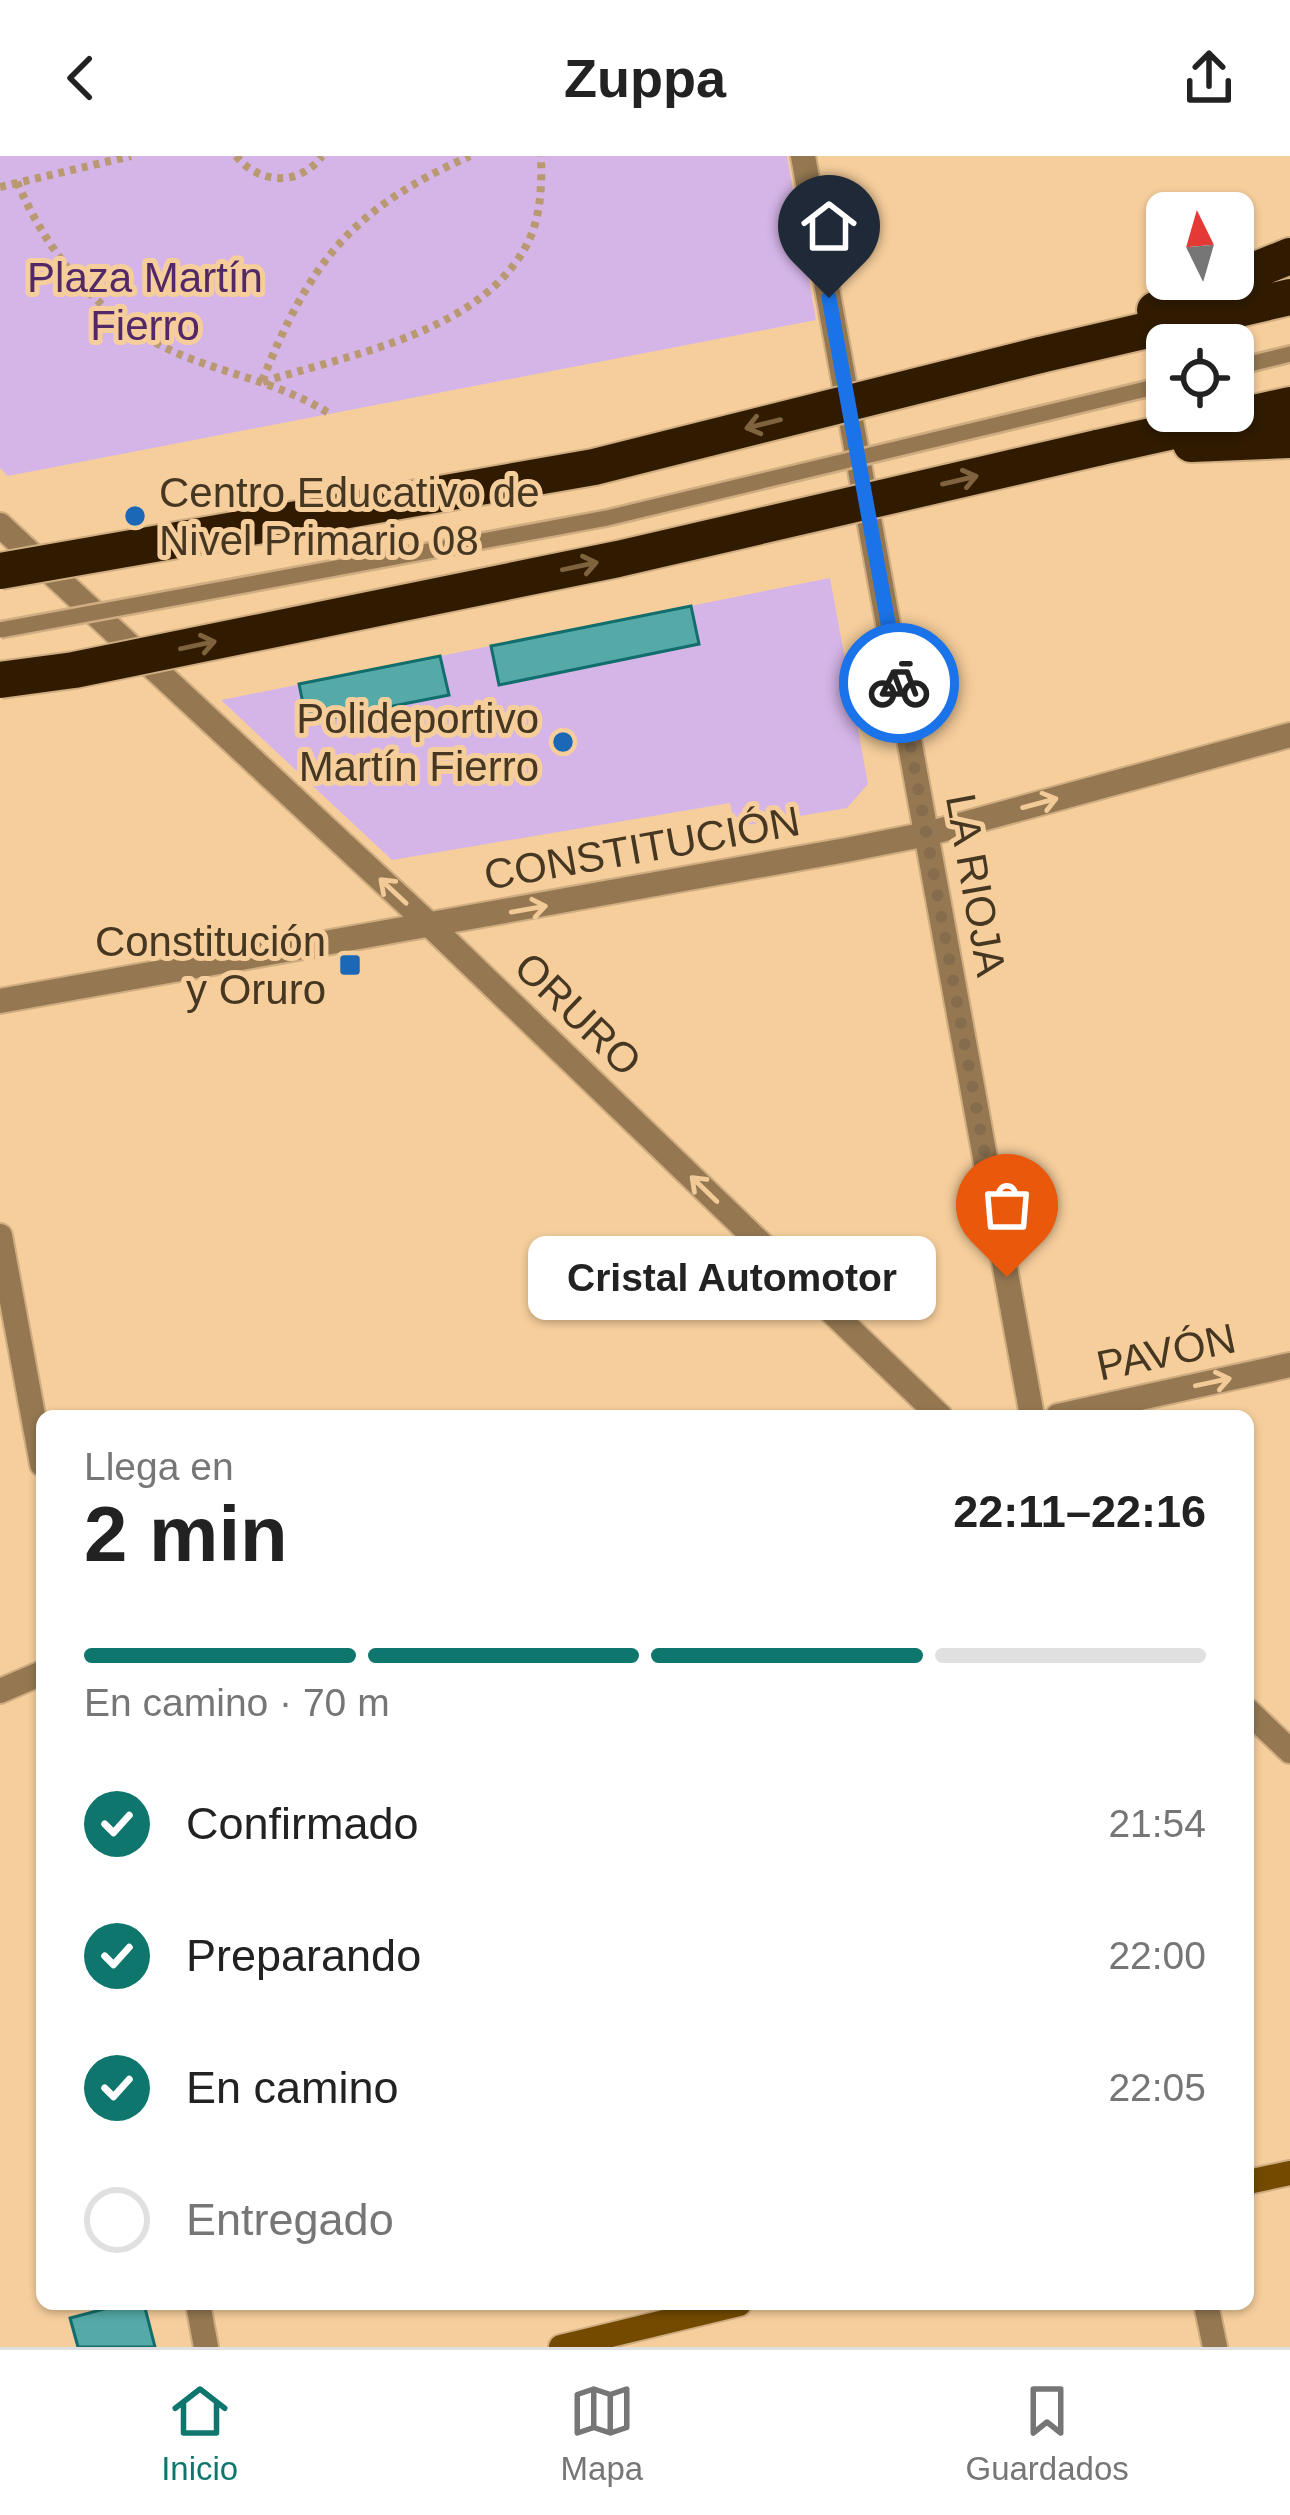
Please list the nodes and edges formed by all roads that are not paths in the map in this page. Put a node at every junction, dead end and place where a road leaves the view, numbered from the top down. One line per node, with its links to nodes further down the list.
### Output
1 (803, 156): 18 (street, LA RIOJA)
2 (1290, 256): 3 (highway)
3 (1254, 271)
4 (1290, 297): 7 (highway)
5 (1180, 300): 7 (highway)
6 (1290, 354): 8 (lane)
7 (1040, 356): 14 (highway, one-way to 14, bridge)
8 (1254, 363)
9 (1146, 389): 15 (lane, bridge)
10 (1290, 405): 12 (highway)
11 (1290, 440): 12 (highway)
12 (1097, 448): 16 (highway, one-way to 12, bridge)
13 (0, 525): 19 (street, ORURO, one-way to 13)
14 (0, 571)
15 (0, 629)
16 (0, 680)
17 (1290, 735): 18 (street, CONSTITUCIÓN, one-way to 17)
18 (927, 833): 19 (street, CONSTITUCIÓN, one-way to 18); 24 (street, LA RIOJA)
19 (432, 927): 20 (street, CONSTITUCIÓN); 23 (street, ORURO, one-way to 19)
20 (0, 1001)
21 (0, 1236): 26 (street)
22 (1290, 1365): 25 (street, PAVÓN, one-way to 22)
23 (934, 1410)
24 (1031, 1410)
25 (1085, 1410)
26 (36, 1431)
27 (36, 1675): 28 (street)
28 (0, 1690)
29 (1254, 1717): 30 (street)
30 (1290, 1751)
31 (1290, 2173): 32 (main road)
32 (1254, 2181)
33 (199, 2310): 36 (street)
34 (714, 2310): 37 (main road)
35 (1207, 2310): 38 (street)
36 (206, 2347)
37 (561, 2347)
38 (1215, 2347)

